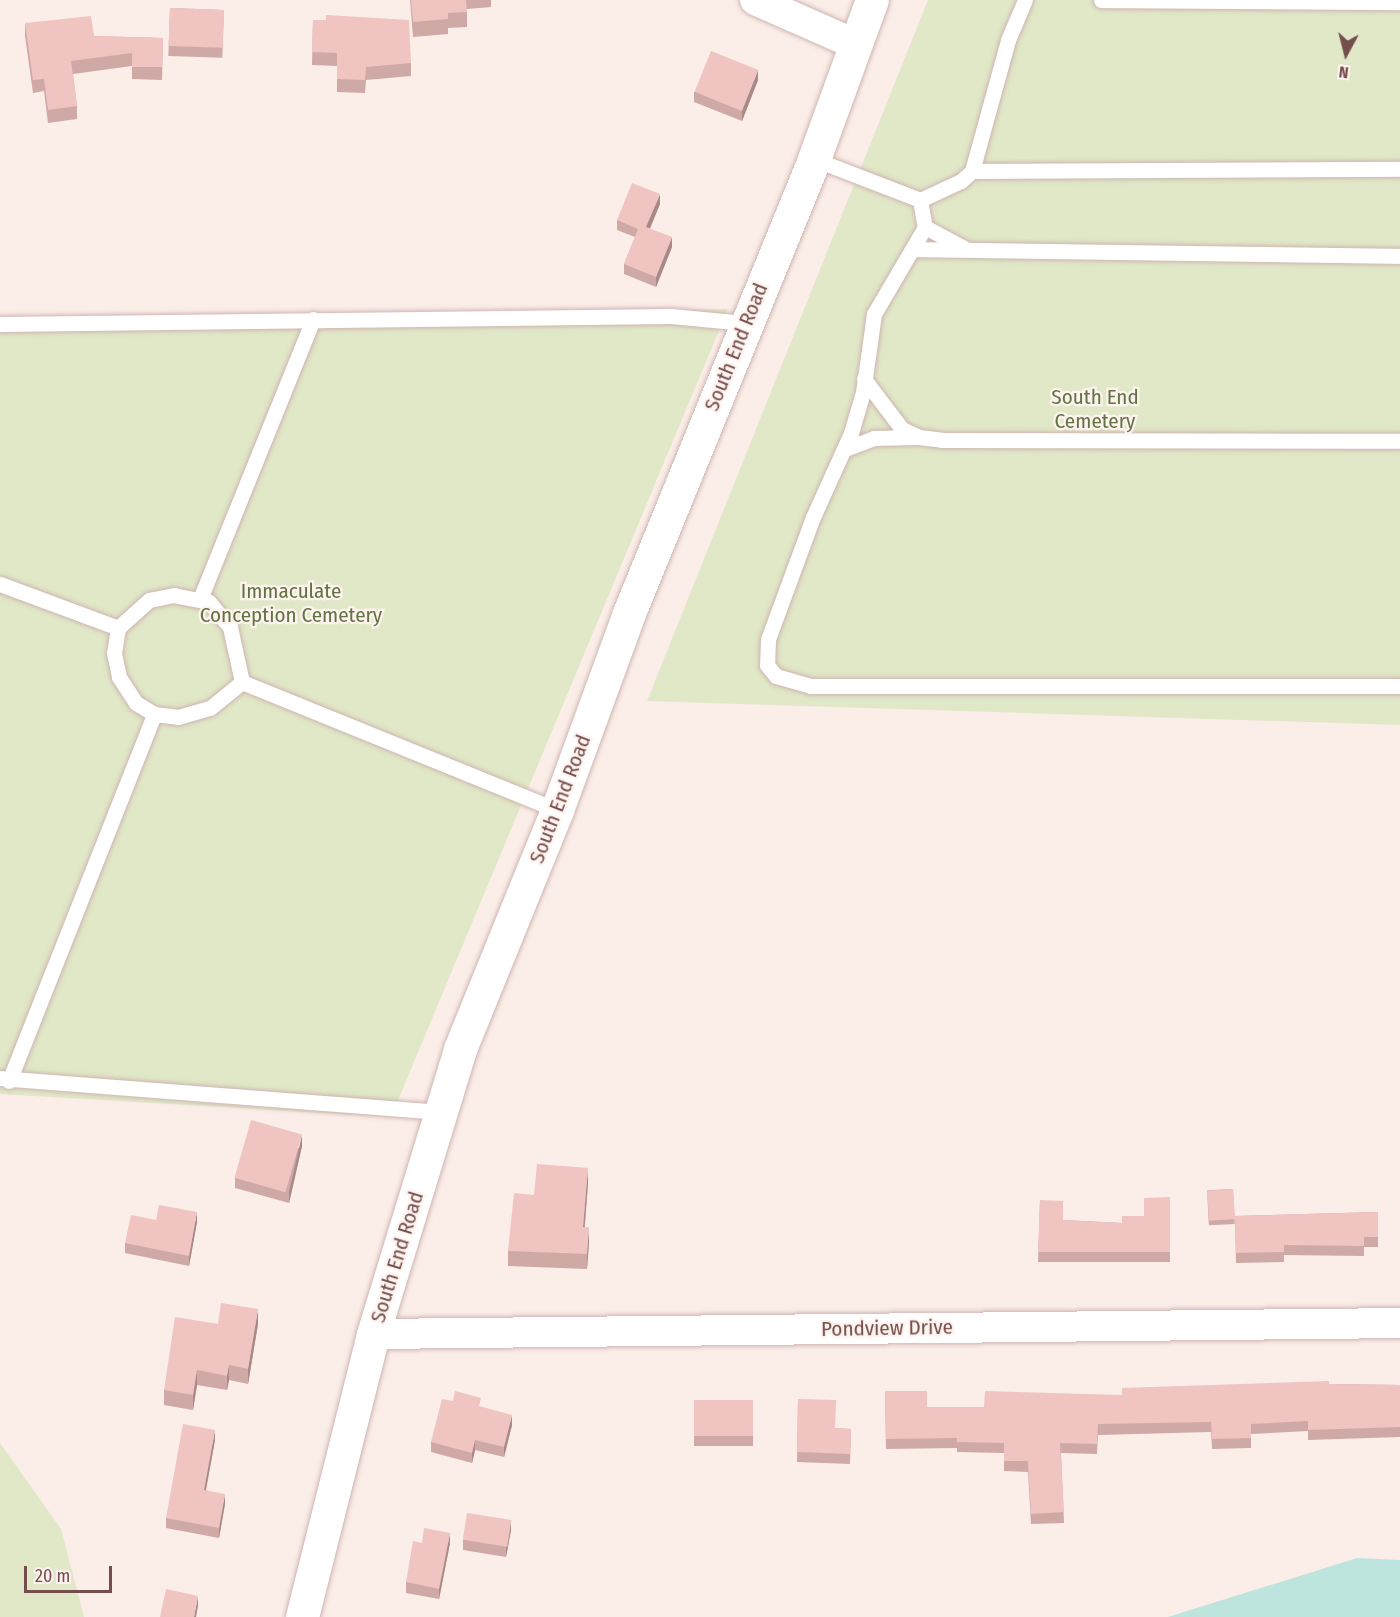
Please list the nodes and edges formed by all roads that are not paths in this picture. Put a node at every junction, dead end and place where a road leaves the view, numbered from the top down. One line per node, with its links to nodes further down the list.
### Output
1 (755, 0): 6 (street)
2 (873, 0): 6 (street, South End Road)
3 (1025, 0): 9 (lane)
4 (1101, 0): 5 (lane)
5 (1400, 2)
6 (857, 45): 7 (street, South End Road)
7 (814, 159): 10 (lane); 16 (street, South End Road)
8 (1400, 169): 9 (lane)
9 (972, 171): 10 (lane)
10 (920, 200): 11 (lane)
11 (925, 227): 12 (lane); 13 (lane)
12 (913, 249): 13 (lane); 18 (lane)
13 (966, 250): 14 (lane)
14 (1400, 256)
15 (313, 320): 16 (lane); 17 (lane); 23 (lane)
16 (745, 323): 28 (street, South End Road)
17 (0, 324)
18 (864, 379): 19 (lane); 21 (lane)
19 (920, 437): 20 (lane); 21 (lane)
20 (1400, 441)
21 (845, 449): 26 (lane)
22 (0, 585): 24 (lane)
23 (200, 599): 24 (lane); 25 (lane)
24 (118, 628): 27 (lane)
25 (242, 682): 27 (lane); 28 (lane)
26 (1400, 686)
27 (154, 714): 29 (lane)
28 (557, 810): 30 (street, South End Road)
29 (5, 1080): 30 (lane)
30 (440, 1112): 32 (street, South End Road)
31 (1400, 1323): 32 (street, Pondview Drive)
32 (373, 1334): 33 (street, South End Road)
33 (302, 1617)

